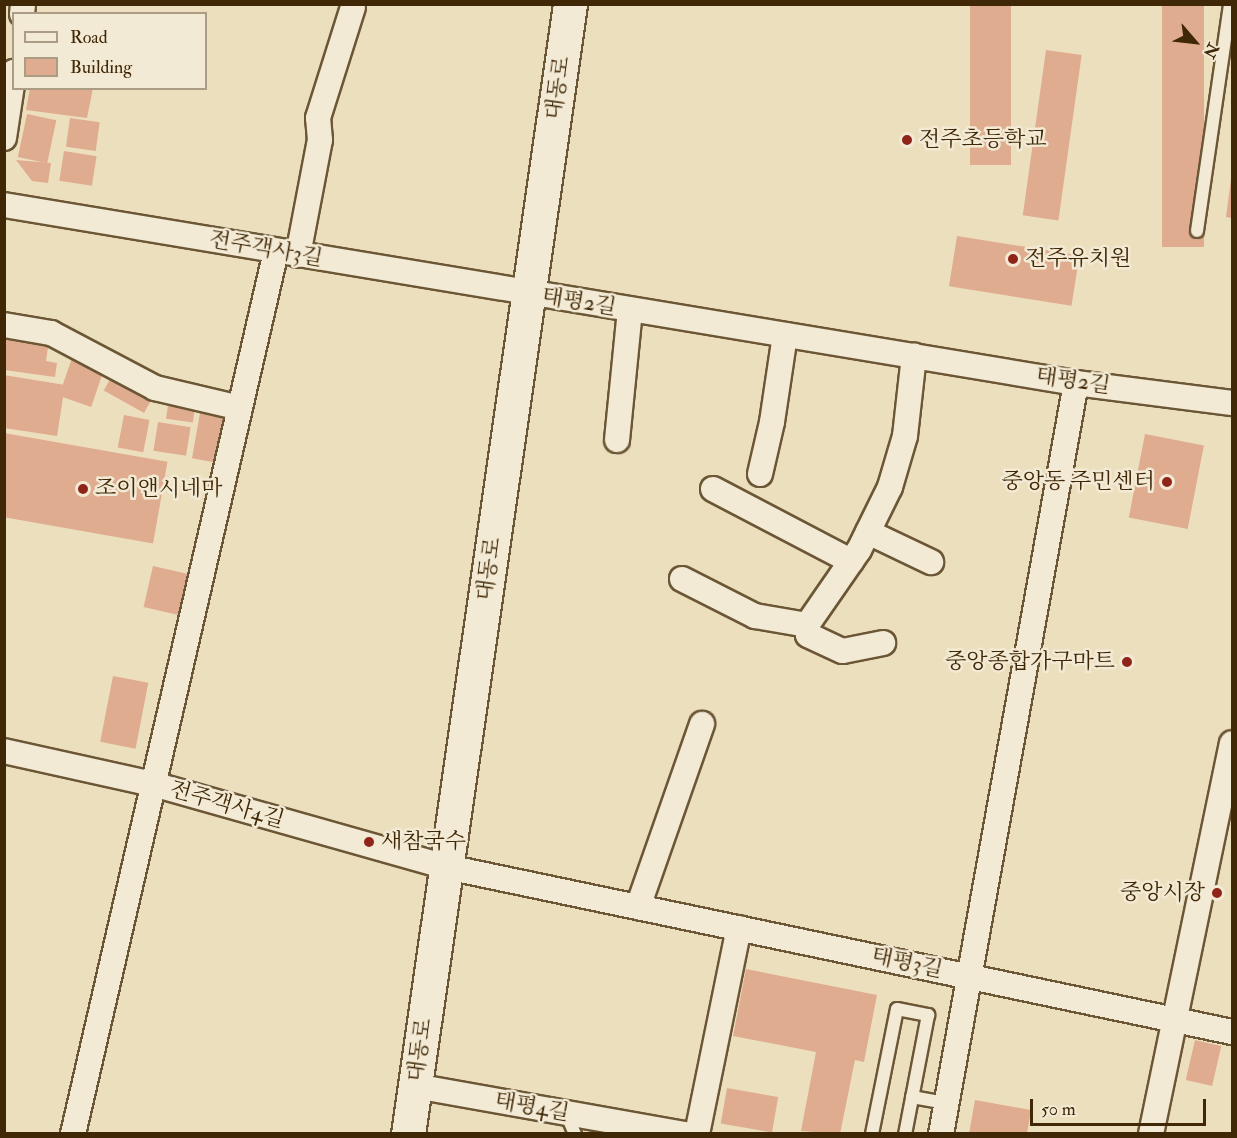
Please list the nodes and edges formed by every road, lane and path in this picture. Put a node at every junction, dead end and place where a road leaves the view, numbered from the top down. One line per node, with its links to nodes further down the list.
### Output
1 (570, 4): 9 (street, 대동로)
2 (1230, 4): 7 (lane)
3 (353, 7): 8 (street)
4 (12, 85): 5 (street)
5 (4, 138)
6 (4, 205): 8 (street, 전주객사3길)
7 (1197, 231)
8 (287, 253): 9 (street, 전주객사3길); 16 (street)
9 (528, 293): 10 (street, 태평2길); 30 (street, 대동로)
10 (630, 310): 12 (street, 태평2길); 17 (street, 태평2길)
11 (4, 325): 16 (street)
12 (785, 335): 13 (street, 태평2길); 18 (street)
13 (914, 356): 14 (street, 태평2길); 20 (street)
14 (1076, 383): 15 (street, 태평2길); 33 (street)
15 (1233, 403)
16 (240, 408): 29 (street)
17 (617, 440)
18 (760, 474)
19 (713, 489): 21 (street)
20 (868, 532): 21 (street); 22 (street)
21 (851, 561): 24 (street)
22 (932, 562)
23 (682, 579): 24 (street)
24 (807, 625): 25 (street)
25 (883, 643)
26 (702, 724): 31 (street)
27 (1233, 743): 34 (street)
28 (4, 751): 29 (street, 전주객사4길)
29 (153, 784): 30 (street, 전주객사4길); 40 (street)
30 (447, 867): 31 (street, 태평3길); 36 (street, 대동로)
31 (638, 907): 32 (street, 태평3길)
32 (739, 928): 33 (street, 태평3길); 43 (street)
33 (969, 976): 34 (street, 태평3길); 38 (street)
34 (1177, 1020): 35 (street, 태평3길); 47 (street)
35 (1233, 1032)
36 (415, 1086): 39 (street, 태평4길); 41 (street, 대동로)
37 (912, 1097): 38 (lane); 44 (lane); 45 (lane)
38 (946, 1103): 46 (street)
39 (570, 1123): 42 (street, 태평4길)
40 (73, 1134)
41 (408, 1134)
42 (685, 1134)
43 (697, 1134)
44 (872, 1134)
45 (905, 1134)
46 (941, 1134)
47 (1151, 1134)

